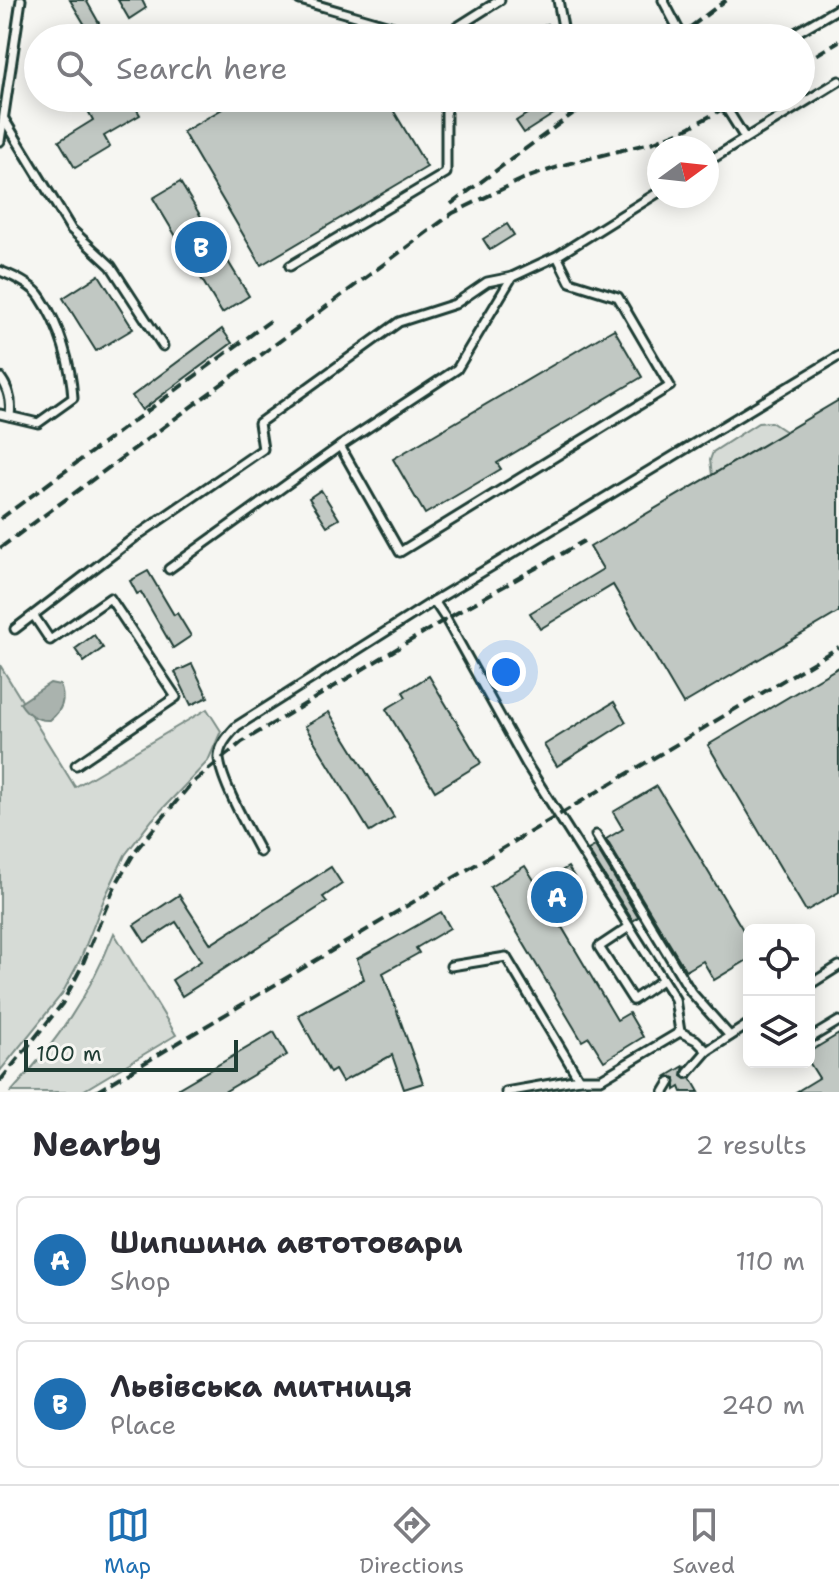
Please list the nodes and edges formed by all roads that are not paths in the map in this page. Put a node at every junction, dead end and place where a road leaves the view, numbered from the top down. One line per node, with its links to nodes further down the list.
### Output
1 (21, 0): 17 (lane)
2 (300, 0): 7 (lane)
3 (500, 0): 8 (lane)
4 (558, 0): 9 (lane)
5 (663, 0): 10 (lane)
6 (839, 8): 11 (lane)
7 (383, 24)
8 (462, 24)
9 (562, 24)
10 (676, 24)
11 (811, 24)
12 (839, 81): 13 (lane)
13 (815, 96)
14 (446, 112): 23 (lane)
15 (729, 112): 18 (lane)
16 (788, 112): 18 (lane)
17 (4, 119): 19 (lane); 26 (lane)
18 (745, 138): 20 (lane)
19 (0, 141)
20 (719, 154)
21 (647, 200): 22 (lane)
22 (557, 256): 25 (lane); 31 (lane)
23 (290, 266)
24 (0, 271): 30 (lane)
25 (512, 277): 31 (lane); 34 (lane)
26 (163, 346)
27 (839, 356): 33 (lane)
28 (0, 377): 30 (lane)
29 (0, 414): 30 (lane)
30 (10, 416)
31 (340, 446): 32 (lane)
32 (169, 569)
33 (434, 601): 38 (lane); 39 (lane)
34 (34, 616): 35 (lane); 36 (lane)
35 (15, 629)
36 (76, 765)
37 (596, 835): 48 (lane)
38 (260, 852)
39 (629, 927): 42 (lane); 42 (lane)
40 (451, 966): 51 (lane)
41 (839, 966): 43 (lane)
42 (662, 980): 46 (lane)
43 (815, 981)
44 (839, 1021): 47 (lane)
45 (743, 1030): 48 (lane)
46 (680, 1032): 49 (lane); 51 (lane)
47 (815, 1035)
48 (730, 1036): 49 (lane)
49 (707, 1051): 50 (lane)
50 (688, 1073)
51 (579, 1079): 53 (lane)
52 (670, 1082): 54 (lane)
53 (506, 1092)
54 (664, 1092)

